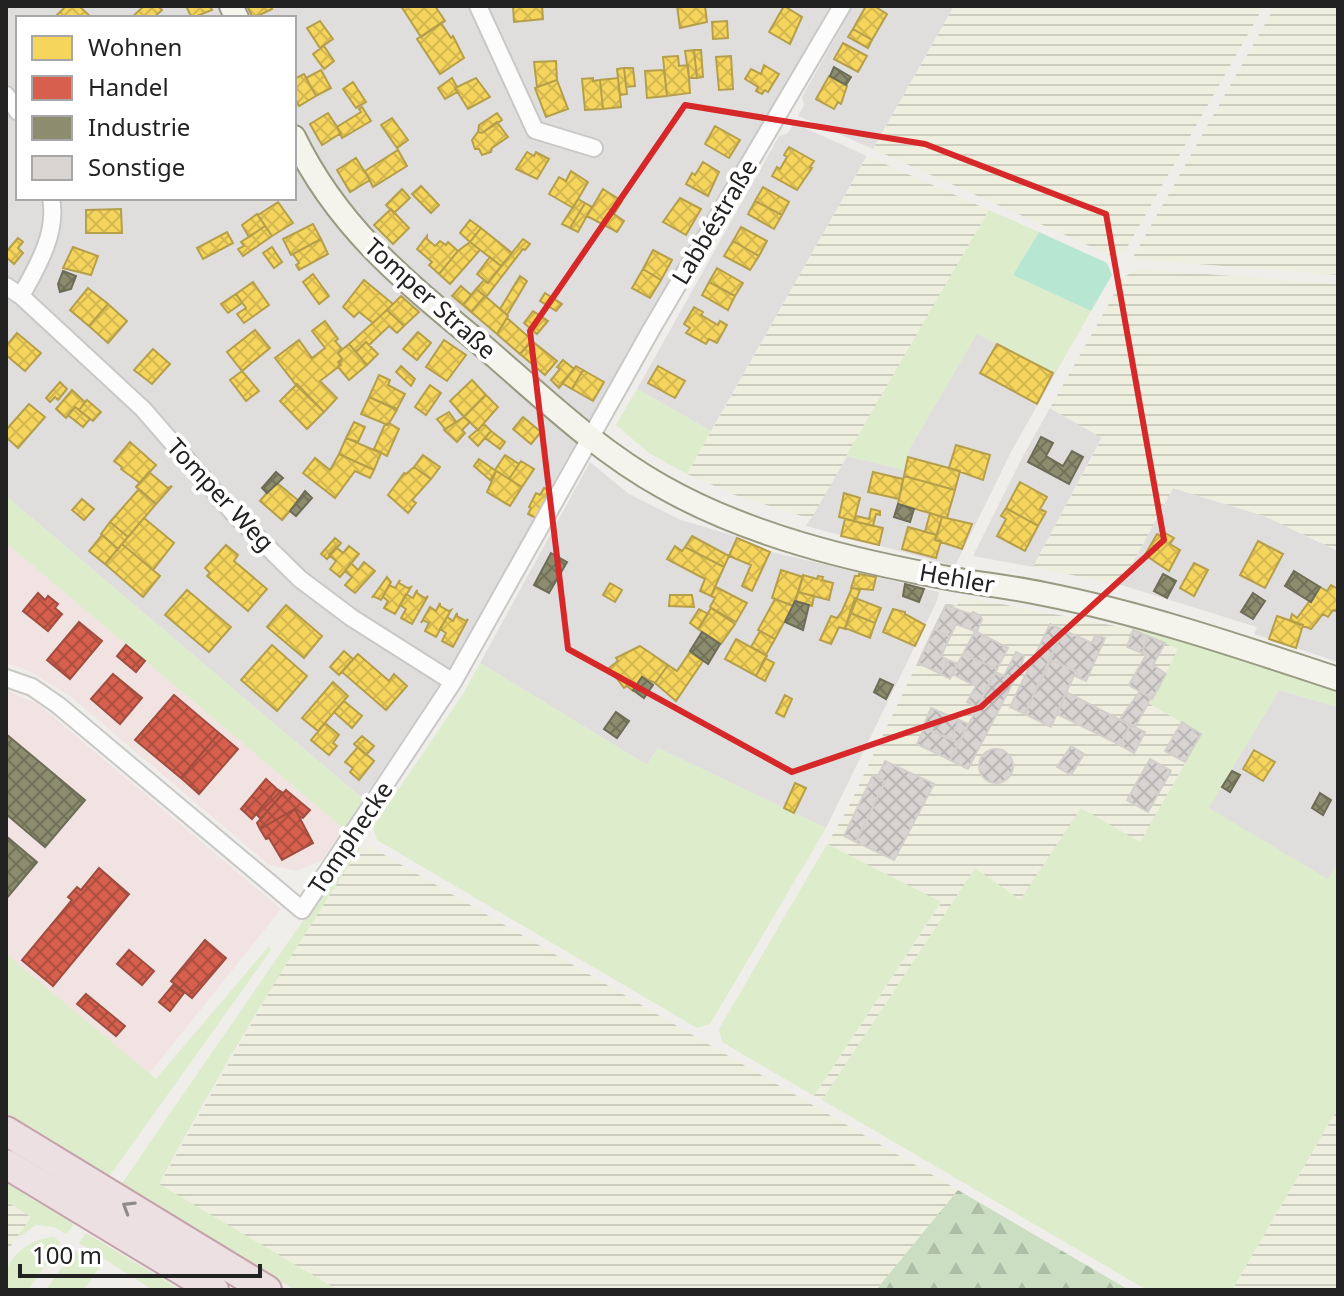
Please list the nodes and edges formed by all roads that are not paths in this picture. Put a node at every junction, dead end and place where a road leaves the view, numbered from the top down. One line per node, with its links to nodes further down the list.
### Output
1 (478, 6): 4 (street)
2 (842, 6): 8 (street, Labbéstraße)
3 (296, 141): 8 (main road, Tomper Straße)
4 (594, 148)
5 (52, 200): 7 (street)
6 (6, 286): 7 (street, Tomper Weg)
7 (21, 296): 11 (street, Tomper Weg)
8 (591, 439): 10 (main road, Hehler); 11 (street, Tomphecke)
9 (6, 678): 11 (street, Tomphecke)
10 (1338, 679)
11 (453, 682)
12 (6, 1131): 15 (highway, one-way to 12)
13 (6, 1164): 14 (highway)
14 (214, 1290)
15 (267, 1290)

